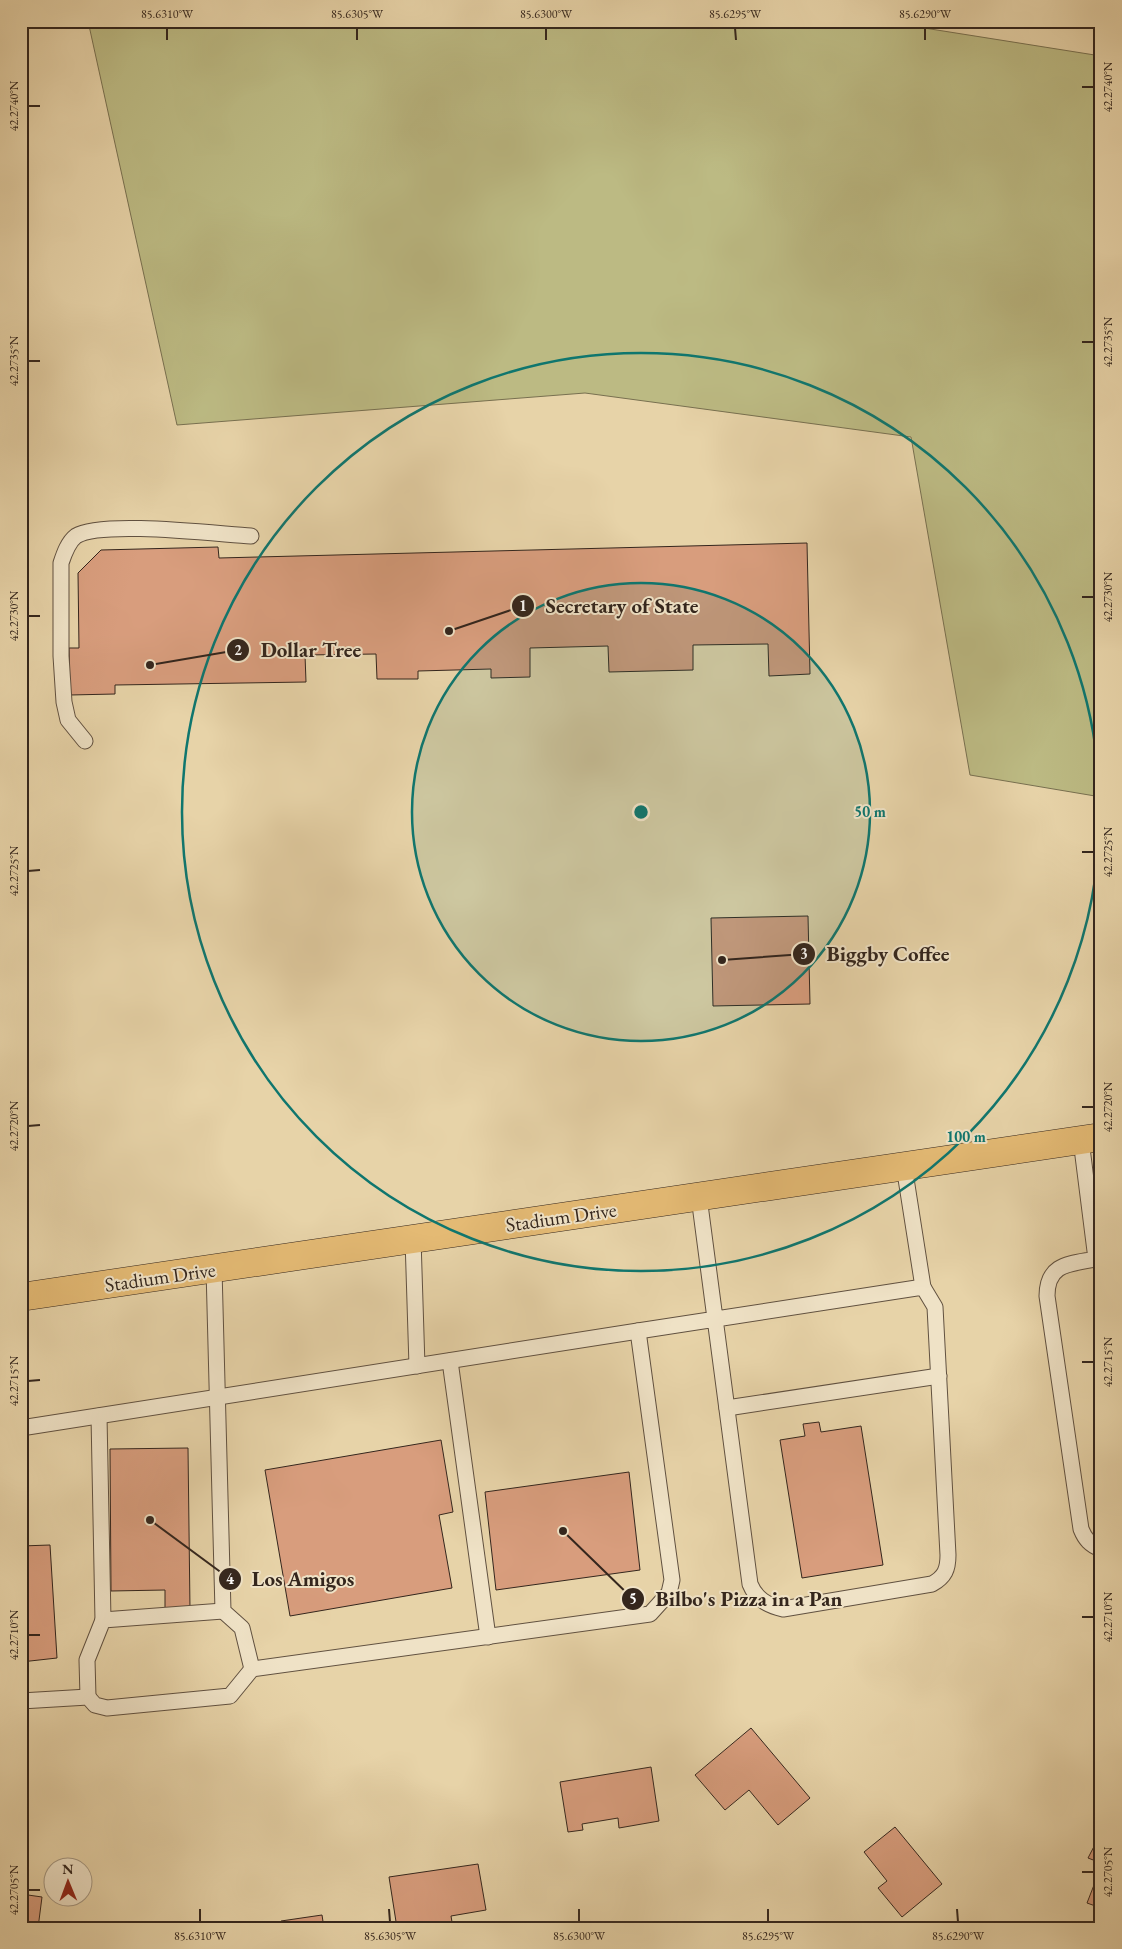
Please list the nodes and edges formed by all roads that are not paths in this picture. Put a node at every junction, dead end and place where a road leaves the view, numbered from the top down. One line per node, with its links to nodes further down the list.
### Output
1 (251, 536): 2 (lane)
2 (85, 741)
3 (1091, 1139): 4 (main road, Stadium Drive); 19 (lane)
4 (904, 1166): 5 (main road, Stadium Drive); 8 (lane)
5 (698, 1196): 6 (main road, Stadium Drive); 10 (lane)
6 (413, 1239): 7 (main road, Stadium Drive); 13 (lane)
7 (214, 1269): 9 (main road, Stadium Drive); 15 (lane)
8 (923, 1287): 10 (lane); 14 (lane)
9 (21, 1297)
10 (716, 1320): 11 (lane); 16 (lane)
11 (638, 1331): 12 (lane); 22 (lane)
12 (450, 1361): 13 (lane); 22 (lane)
13 (417, 1366): 15 (lane)
14 (939, 1376): 16 (lane); 16 (lane)
15 (217, 1397): 17 (lane); 20 (lane)
16 (727, 1408)
17 (99, 1416): 18 (lane); 21 (lane)
18 (21, 1428)
19 (1101, 1549)
20 (222, 1611): 21 (lane); 23 (lane)
21 (104, 1620): 24 (lane)
22 (488, 1637): 23 (lane)
23 (252, 1669): 24 (lane)
24 (88, 1697): 25 (lane)
25 (21, 1701)

